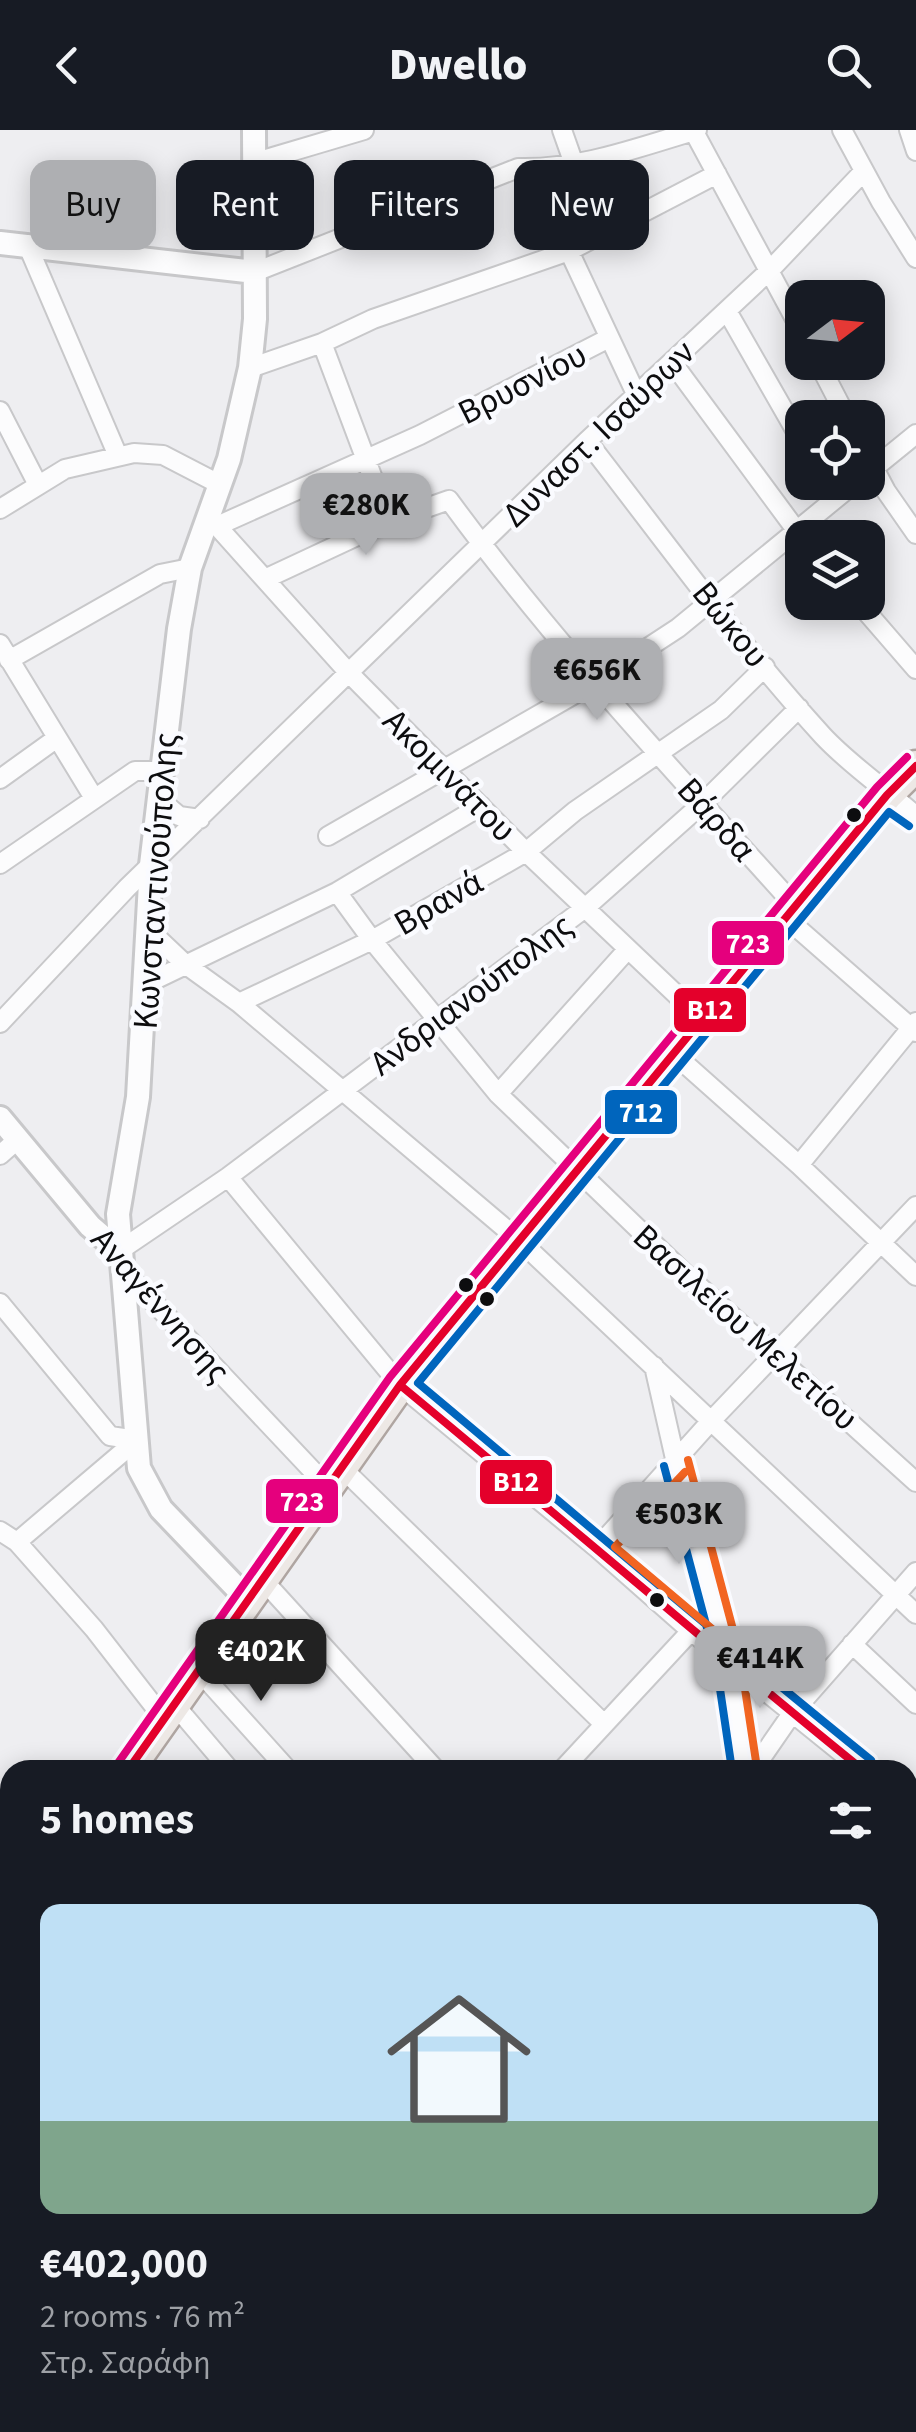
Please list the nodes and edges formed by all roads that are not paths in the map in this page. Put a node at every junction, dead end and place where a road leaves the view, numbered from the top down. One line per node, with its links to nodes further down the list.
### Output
1 (254, 130): 8 (street, Κωνσταντινούπολης)
2 (364, 130): 9 (street)
3 (562, 130): 10 (street)
4 (694, 130): 11 (street); 14 (street)
5 (842, 130): 13 (street)
6 (908, 132): 7 (street)
7 (916, 152)
8 (256, 160)
9 (263, 160)
10 (573, 160)
11 (588, 160)
12 (514, 170): 21 (street)
13 (864, 171): 19 (street); 20 (street, Δυναστ. Ισαύρων)
14 (717, 174): 18 (street); 20 (street)
15 (0, 242): 16 (street)
16 (27, 244): 21 (street); 33 (street)
17 (255, 250): 21 (street, Κωνσταντινούπολης)
18 (570, 251): 24 (street); 25 (street)
19 (916, 258)
20 (770, 270): 22 (street); 23 (street, Δυναστ. Ισαύρων)
21 (255, 272): 27 (street, Κωνσταντινούπολης)
22 (785, 299)
23 (727, 311): 26 (street, Δυναστ. Ισαύρων); 30 (street)
24 (609, 338): 28 (street); 35 (street, Βρυσνίου)
25 (322, 343): 27 (street); 35 (street)
26 (672, 362): 28 (street, Δυναστ. Ισαύρων); 40 (street)
27 (250, 368): 36 (street, Κωνσταντινούπολης)
28 (637, 396): 32 (street, Δυναστ. Ισαύρων)
29 (0, 411): 37 (street)
30 (785, 412)
31 (916, 434): 34 (street)
32 (587, 442): 44 (street, Δυναστ. Ισαύρων); 48 (street, Βώκου)
33 (118, 456): 36 (street); 37 (street)
34 (885, 456)
35 (365, 457): 41 (street); 42 (street, Βρυσνίου)
36 (219, 484): 42 (street, Κωνσταντινούπολης)
37 (38, 485): 39 (street)
38 (885, 488): 43 (street)
39 (0, 510)
40 (788, 520)
41 (389, 521): 44 (street, Βάρδα); 47 (street)
42 (212, 524): 46 (street, Κωνσταντινούπολης); 47 (street, Ακομινάτου)
43 (916, 534)
44 (480, 546): 53 (street, Δυναστ. Ισαύρων); 54 (street, Βάρδα)
45 (785, 546): 48 (street)
46 (190, 568): 50 (street); 60 (street, Κωνσταντινούπολης)
47 (266, 578): 53 (street, Ακομινάτου)
48 (712, 602): 51 (street, Βώκου); 54 (street)
49 (874, 620): 52 (street)
50 (3, 652): 56 (street)
51 (765, 667): 55 (street, Βώκου); 57 (street, Βρανά)
52 (916, 669)
53 (348, 672): 59 (street, Ακομινάτου); 68 (street, Δυναστ. Ισαύρων)
54 (594, 683): 57 (street, Βάρδα); 59 (street)
55 (798, 708): 62 (street, Βώκου); 65 (street, Ανδριανούπολης)
56 (57, 738): 61 (street); 63 (street)
57 (658, 754): 65 (street, Βάρδα); 70 (street, Βρανά)
58 (916, 766): 62 (main road)
59 (446, 769): 66 (street, Ακομινάτου); 69 (street)
60 (162, 771): 63 (street); 64 (street, Κωνσταντινούπολης)
61 (0, 778)
62 (887, 795): 67 (street, Βώκου); 75 (main road)
63 (94, 798): 71 (street)
64 (160, 800): 68 (street); 72 (street, Κωνσταντινούπολης)
65 (703, 803): 74 (street, Ανδριανούπολης); 75 (street, Βάρδα)
66 (481, 806): 70 (street, Ακομινάτου); 73 (street)
67 (916, 816)
68 (200, 819): 72 (street, Δυναστ. Ισαύρων)
69 (328, 836)
70 (526, 852): 74 (street, Ακομινάτου); 77 (street, Βρανά)
71 (0, 864)
72 (151, 865): 76 (street, Κωνσταντινούπολης); 84 (street, Δυναστ. Ισαύρων)
73 (337, 892): 77 (street, Βασιλείου Μελετίου); 79 (street)
74 (584, 908): 78 (street, Ακομινάτου); 82 (street, Ανδριανούπολης)
75 (790, 912): 83 (main road); 85 (street, Βάρδα)
76 (149, 930): 79 (street); 80 (street, Κωνσταντινούπολης)
77 (372, 940): 81 (street, Βρανά); 82 (street, Βασιλείου Μελετίου)
78 (628, 950): 83 (street, Ακομινάτου); 88 (street)
79 (185, 964): 80 (street); 81 (street)
80 (146, 984): 97 (street, Κωνσταντινούπολης)
81 (238, 1003): 87 (street)
82 (438, 1019): 87 (street, Ανδριανούπολης); 88 (street, Βασιλείου Μελετίου)
83 (702, 1019): 86 (main road)
84 (0, 1023)
85 (914, 1027): 91 (street)
86 (674, 1054): 91 (street); 92 (main road)
87 (341, 1092): 93 (street, Ανδριανούπολης); 95 (street)
88 (498, 1094): 92 (street, Βασιλείου Μελετίου)
89 (0, 1118): 90 (street, Αναγέννησης)
90 (8, 1147): 97 (street, Αναγέννησης)
91 (798, 1165): 96 (street)
92 (577, 1171): 95 (main road); 102 (street, Βασιλείου Μελετίου)
93 (228, 1176): 97 (street, Ανδριανούπολης); 104 (street)
94 (916, 1206): 96 (street)
95 (520, 1240): 103 (street); 104 (main road)
96 (880, 1242): 98 (street); 102 (street)
97 (119, 1251): 99 (street, Αναγέννησης); 101 (street, Κωνσταντινούπολης)
98 (916, 1276)
99 (146, 1294): 101 (street); 108 (street, Αναγέννησης)
100 (0, 1303): 106 (street)
101 (124, 1309): 106 (street, Κωνσταντινούπολης)
102 (777, 1355): 105 (street); 109 (street, Βασιλείου Μελετίου)
103 (654, 1366): 105 (street); 107 (street)
104 (400, 1385): 108 (main road); 112 (street)
105 (710, 1422): 107 (street); 115 (street)
106 (137, 1440): 111 (street); 114 (street, Κωνσταντινούπολης)
107 (676, 1463): 112 (street); 119 (street)
108 (335, 1477): 114 (main road); 124 (street, Αναγέννησης)
109 (916, 1482)
110 (0, 1531): 111 (street)
111 (17, 1542): 122 (street)
112 (598, 1548): 117 (street)
113 (916, 1572): 115 (street)
114 (255, 1590): 120 (main road); 128 (street)
115 (896, 1594): 116 (street); 118 (street)
116 (916, 1614)
117 (690, 1631): 119 (street); 124 (street)
118 (852, 1644): 121 (street); 123 (street)
119 (728, 1660): 123 (street); 130 (street)
120 (198, 1670): 122 (main road); 127 (street)
121 (916, 1704)
122 (169, 1711): 125 (main road); 126 (street)
123 (793, 1712): 131 (street); 132 (street)
124 (604, 1724): 129 (street)
125 (138, 1760)
126 (220, 1760)
127 (279, 1760)
128 (426, 1760)
129 (571, 1760)
130 (747, 1760)
131 (757, 1760)
132 (850, 1760)

